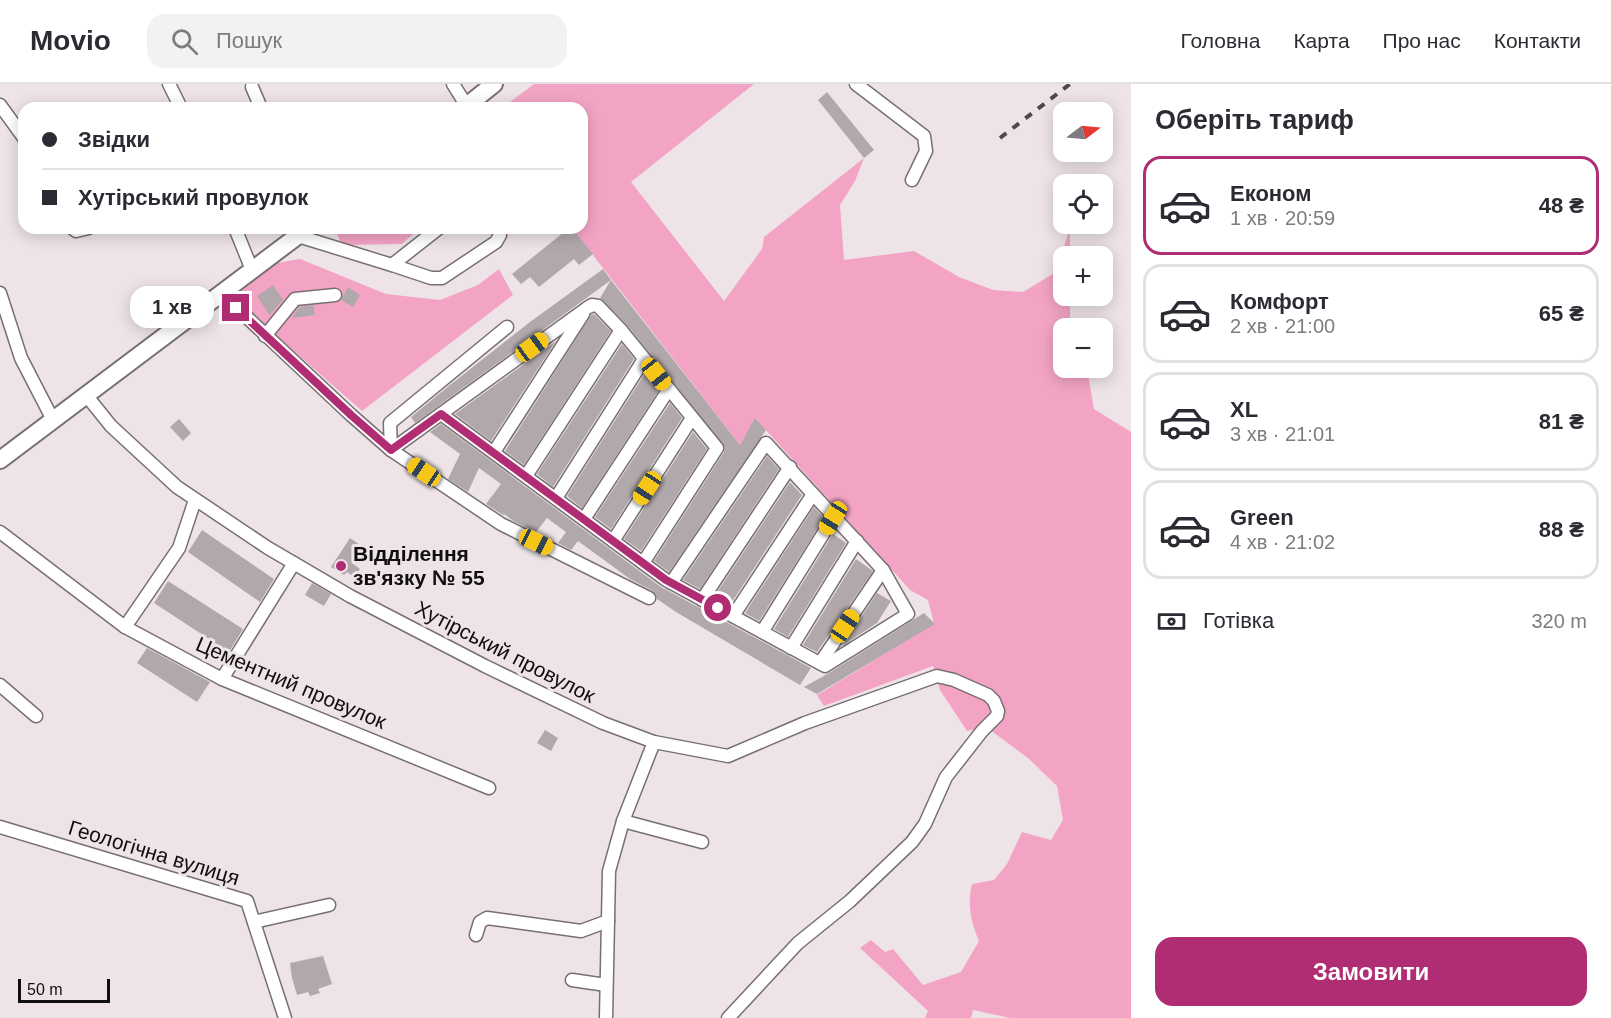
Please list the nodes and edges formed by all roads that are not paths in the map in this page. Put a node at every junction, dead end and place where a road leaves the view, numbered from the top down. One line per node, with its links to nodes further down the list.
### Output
1 (169, 84): 6 (street)
2 (453, 84): 8 (street)
3 (494, 84): 9 (main road)
4 (856, 84): 12 (street)
5 (252, 87): 7 (street)
6 (178, 102)
7 (258, 102)
8 (463, 102)
9 (472, 102)
10 (0, 105): 11 (street)
11 (18, 130)
12 (912, 180)
13 (237, 234): 19 (street)
14 (300, 234): 19 (main road)
15 (308, 234): 18 (street)
16 (431, 234): 18 (street)
17 (500, 234): 18 (street)
18 (392, 265)
19 (252, 270): 21 (main road)
20 (0, 293): 32 (street)
21 (222, 294): 26 (street); 29 (main road)
22 (335, 295): 26 (street)
23 (587, 308): 25 (street); 30 (street); 34 (street)
24 (507, 327): 33 (street)
25 (621, 330): 27 (street); 37 (street)
26 (265, 336): 33 (street)
27 (644, 359): 28 (street); 39 (street)
28 (669, 389): 31 (street); 42 (street)
29 (86, 395): 32 (main road); 40 (street, Хутірський провулок)
30 (441, 414): 33 (street); 34 (street)
31 (692, 418): 44 (street); 47 (street)
32 (53, 420): 35 (main road)
33 (391, 450): 50 (street)
34 (494, 452): 37 (street)
35 (0, 460)
36 (790, 467): 38 (street); 49 (street); 51 (street)
37 (526, 476): 39 (street)
38 (813, 494): 41 (street); 52 (street)
39 (556, 498): 42 (street)
40 (195, 500): 46 (street, Хутірський провулок); 53 (street)
41 (833, 518): 45 (street); 54 (street)
42 (584, 519): 44 (street)
43 (0, 532): 53 (street, Цементний провулок)
44 (613, 541): 47 (street)
45 (857, 541): 48 (street); 55 (street)
46 (294, 563): 57 (street); 60 (street, Хутірський провулок)
47 (643, 563): 49 (street)
48 (883, 570): 56 (street); 56 (street)
49 (671, 583): 51 (street)
50 (649, 598)
51 (702, 600): 52 (street)
52 (733, 616): 54 (street)
53 (125, 627): 57 (street, Цементний провулок)
54 (762, 632): 55 (street)
55 (791, 648): 56 (street)
56 (820, 663)
57 (222, 679): 61 (street, Цементний провулок)
58 (0, 685): 59 (street)
59 (36, 716)
60 (654, 742): 62 (street); 73 (street, Хутірський провулок)
61 (489, 788)
62 (623, 821): 64 (street); 66 (street)
63 (0, 827): 67 (street, Геологічна вулиця)
64 (702, 842)
65 (329, 905): 67 (street)
66 (608, 921): 68 (street); 70 (street)
67 (254, 922): 71 (street, Геологічна вулиця)
68 (476, 935)
69 (572, 980): 70 (street)
70 (606, 985): 72 (street)
71 (285, 1018)
72 (606, 1018)
73 (728, 1018)

